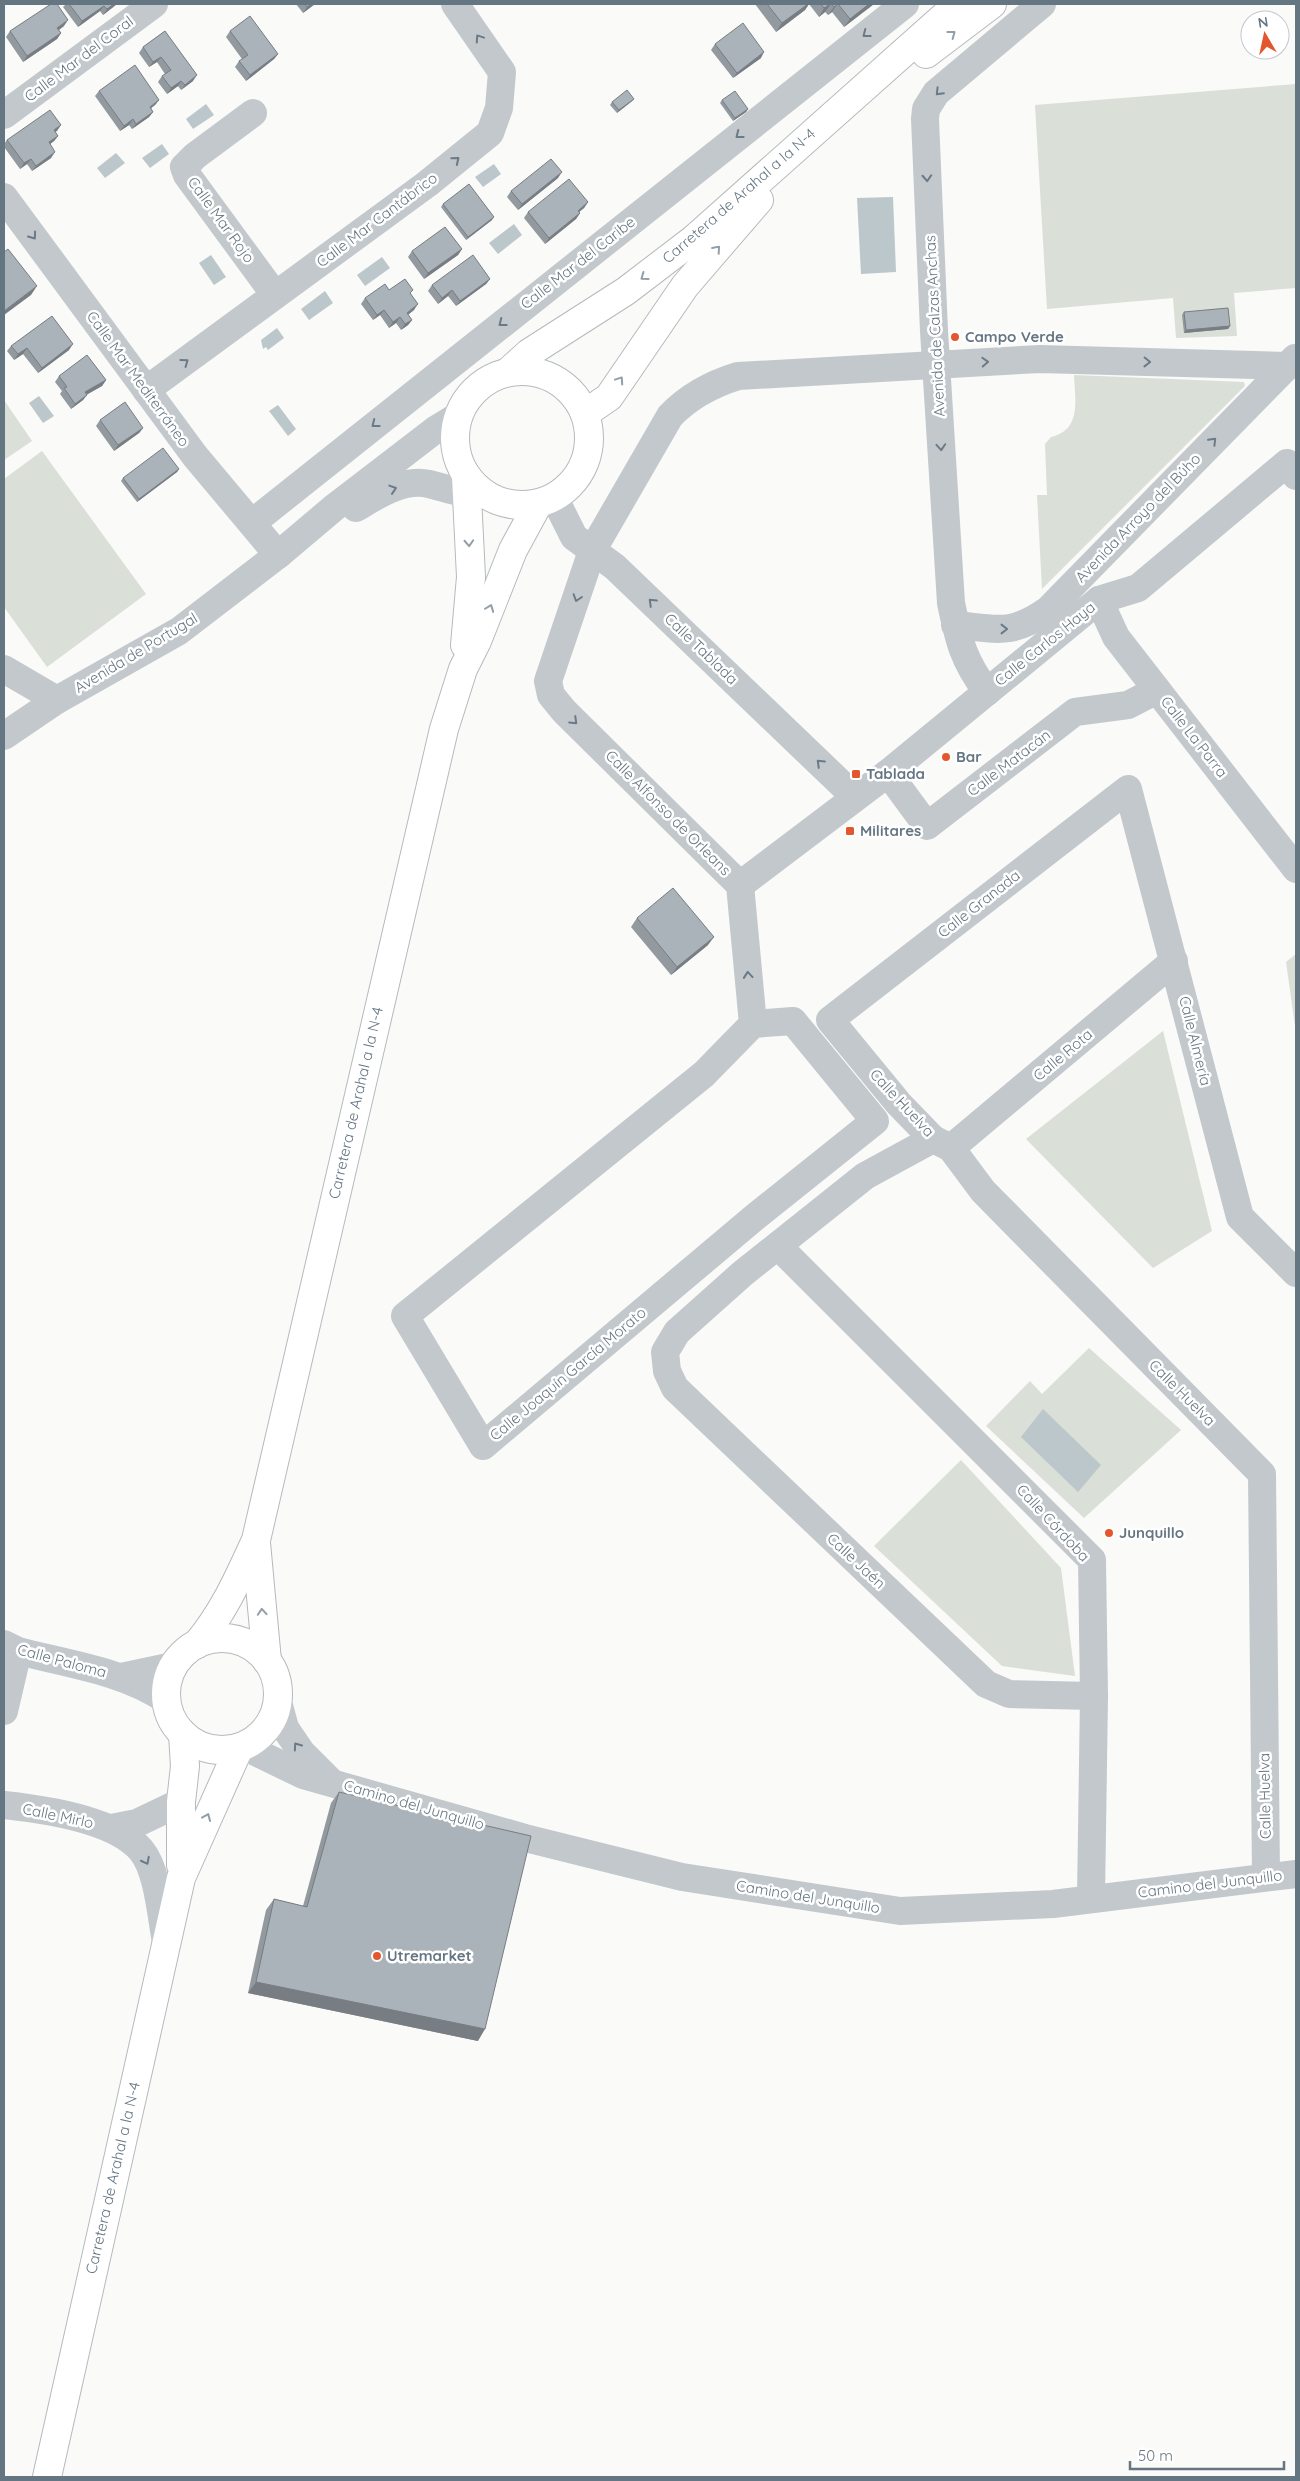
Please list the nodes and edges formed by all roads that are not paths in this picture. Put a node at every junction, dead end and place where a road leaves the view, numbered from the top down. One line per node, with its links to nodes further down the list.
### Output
1 (154, 4): 8 (street, Calle Mar del Coral)
2 (905, 4): 20 (street, Calle Mar del Caribe, one-way to 20)
3 (992, 4): 15 (main road, Carretera de Arahal a la N-4, one-way to 3)
4 (1042, 4): 12 (street, Avenida de Calzas Anchas, one-way to 12)
5 (952, 6): 13 (main road, Carretera de Arahal a la N-4, one-way to 13)
6 (464, 7): 10 (street, Calle Mar Cantábrico, one-way to 6)
7 (253, 113): 10 (street, Calle Mar Rojo)
8 (4, 115)
9 (4, 197): 14 (street, Calle Mar Mediterráneo, one-way to 14)
10 (275, 295): 14 (street, Calle Mar Cantábrico, one-way to 10)
11 (1292, 361): 12 (street, one-way to 11); 24 (street, Avenida Arroyo del Búho, one-way to 11)
12 (936, 364): 22 (street); 24 (street, Avenida de Calzas Anchas, one-way to 24)
13 (508, 372): 15 (main road); 16 (main road)
14 (146, 390): 20 (street, Calle Mar Mediterráneo)
15 (586, 414): 19 (main road)
16 (458, 416): 18 (main road); 21 (street, Avenida de Portugal)
17 (1292, 470): 23 (street, Calle Carlos Haya)
18 (472, 488): 19 (main road); 21 (street, Avenida de Portugal, one-way to 18); 26 (main road, Carretera de Arahal a la N-4, one-way to 26)
19 (546, 500): 22 (street, Calle Tablada); 26 (main road, Carretera de Arahal a la N-4, one-way to 19)
20 (252, 523): 21 (street, Calle Mar Mediterráneo)
21 (284, 551): 29 (street, Avenida de Portugal)
22 (592, 551): 33 (street, Calle Tablada, one-way to 22); 35 (street, Calle Alfonso de Orleans, one-way to 35)
23 (1099, 600): 27 (street, Calle La Parra); 28 (street, Calle Carlos Haya)
24 (955, 625): 28 (street, Avenida de Calzas Anchas)
25 (4, 668): 29 (street)
26 (463, 669): 43 (main road, Carretera de Arahal a la N-4)
27 (1157, 690): 31 (street, Calle Matacán); 34 (street, Calle La Parra)
28 (987, 692): 31 (street, Calle Carlos Haya)
29 (57, 700): 30 (street, Avenida de Portugal)
30 (4, 736)
31 (888, 773): 33 (street, Calle Carlos Haya)
32 (1128, 788): 36 (street, Calle Almería); 37 (street, Calle Granada)
33 (855, 797): 35 (street, Calle Carlos Haya)
34 (1296, 869)
35 (740, 885): 38 (street, Calle Alfonso de Orleans, one-way to 35)
36 (1174, 961): 39 (street, Calle Rota); 41 (street, Calle Almería)
37 (830, 1020): 39 (street, Calle Huelva)
38 (753, 1024): 38 (street, Calle Joaquín García Morato)
39 (942, 1144): 40 (street, Calle Rota); 60 (street, Calle Huelva)
40 (778, 1246): 42 (street, Calle Rota); 49 (street, Calle Córdoba)
41 (1296, 1273)
42 (665, 1352): 49 (street, Calle Jaén)
43 (256, 1540): 44 (main road, Carretera de Arahal a la N-4); 46 (main road, Carretera de Arahal a la N-4, one-way to 43)
44 (197, 1644): 46 (main road); 47 (main road)
45 (11, 1648): 48 (street, Calle Paloma); 52 (street)
46 (267, 1660): 51 (main road)
47 (173, 1666): 48 (street, Calle Paloma); 50 (main road)
48 (121, 1677): 50 (street, Calle Paloma)
49 (1094, 1696): 62 (street, Calle Córdoba)
50 (166, 1700): 53 (main road)
51 (278, 1702): 54 (main road); 55 (street, Camino del Junquillo, one-way to 51)
52 (4, 1711)
53 (183, 1734): 54 (main road); 56 (main road, Carretera de Arahal a la N-4)
54 (241, 1747): 55 (street, Camino del Junquillo); 61 (main road, Carretera de Arahal a la N-4, one-way to 54)
55 (330, 1781): 62 (street, Camino del Junquillo)
56 (181, 1802): 58 (street, Calle Mirlo); 61 (main road, Carretera de Arahal a la N-4)
57 (4, 1806): 58 (street, Calle Mirlo)
58 (111, 1828): 63 (street, Calle Mirlo, one-way to 63)
59 (1296, 1874): 60 (street, Camino del Junquillo)
60 (1266, 1876): 62 (street, Camino del Junquillo)
61 (181, 1878): 63 (main road, Carretera de Arahal a la N-4)
62 (1091, 1898)
63 (166, 1942): 64 (main road, Carretera de Arahal a la N-4)
64 (47, 2477)

